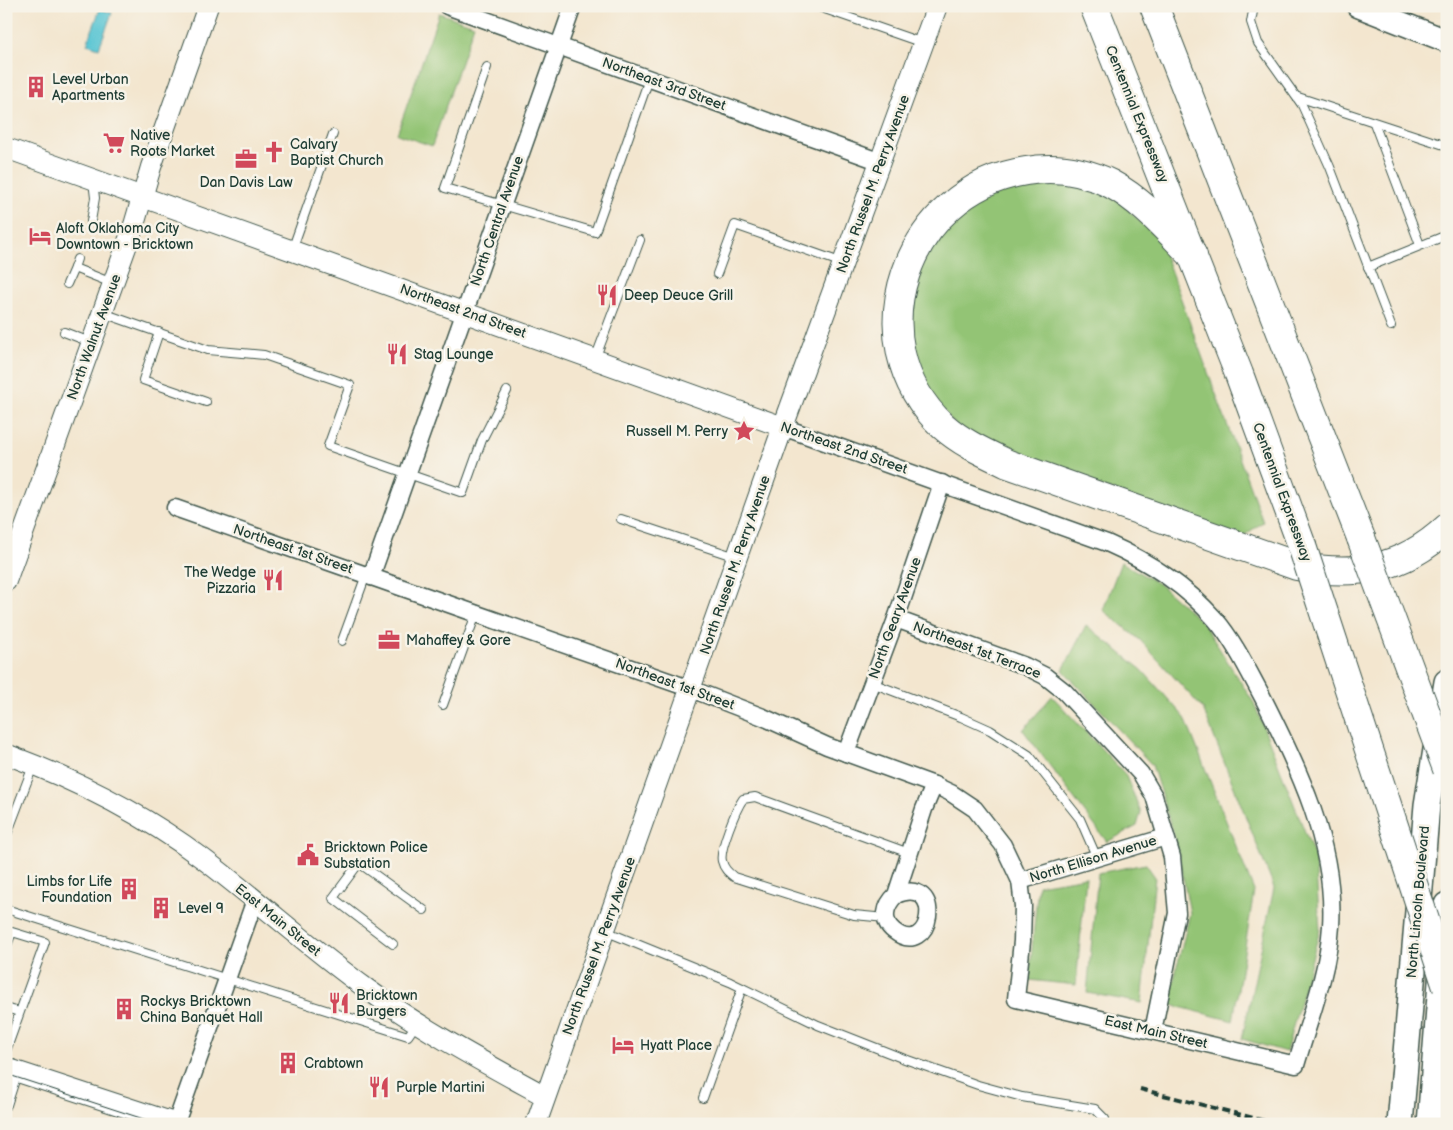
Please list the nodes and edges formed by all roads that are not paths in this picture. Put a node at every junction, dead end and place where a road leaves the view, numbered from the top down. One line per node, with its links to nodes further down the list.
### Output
1 (208, 6): 22 (street, North Walnut Avenue)
2 (447, 6): 12 (street, Northeast 3rd Street)
3 (573, 6): 12 (street, North Central Avenue)
4 (816, 6): 11 (lane)
5 (937, 6): 11 (street, North Russel M. Perry Avenue)
6 (1094, 6): 29 (highway, Centennial Expressway)
7 (1154, 6): 65 (highway, bridge)
8 (1254, 6): 15 (lane)
9 (1358, 6): 10 (main road)
10 (1447, 41)
11 (924, 44): 20 (street, North Russel M. Perry Avenue)
12 (559, 46): 14 (street, Northeast 3rd Street); 23 (street, North Central Avenue)
13 (487, 67): 23 (lane)
14 (649, 79): 20 (street, Northeast 3rd Street); 23 (lane)
15 (1298, 97): 16 (lane); 32 (lane)
16 (1374, 122): 18 (lane); 27 (lane)
17 (333, 134): 28 (lane)
18 (1447, 146)
19 (6, 148): 21 (street, Northeast 2nd Street)
20 (881, 162): 31 (street, North Russel M. Perry Avenue)
21 (92, 179): 22 (street, Northeast 2nd Street); 24 (lane)
22 (142, 196): 28 (street, Northeast 2nd Street); 36 (street, North Walnut Avenue)
23 (502, 204): 37 (street, North Central Avenue)
24 (91, 221)
25 (1447, 235): 27 (lane)
26 (640, 240): 43 (lane)
27 (1420, 245): 32 (lane)
28 (292, 250): 37 (street, Northeast 2nd Street)
29 (1193, 256): 51 (highway); 82 (highway, Centennial Expressway, bridge)
30 (76, 259): 33 (lane)
31 (844, 263): 34 (lane); 46 (street, North Russel M. Perry Avenue)
32 (1368, 267): 39 (lane)
33 (74, 268): 35 (lane); 36 (lane)
34 (717, 274)
35 (67, 284)
36 (113, 284): 38 (street, North Walnut Avenue)
37 (465, 312): 43 (street, Northeast 2nd Street); 47 (street, North Central Avenue)
38 (103, 313): 41 (lane); 42 (street, North Walnut Avenue)
39 (1391, 326)
40 (64, 332): 42 (lane)
41 (159, 332): 45 (lane); 47 (lane)
42 (92, 343): 54 (street, North Walnut Avenue)
43 (595, 359): 46 (street, Northeast 2nd Street)
44 (507, 391): 47 (lane)
45 (206, 402)
46 (784, 427): 48 (street, Northeast 2nd Street); 52 (street, North Russel M. Perry Avenue)
47 (407, 474): 53 (street, North Central Avenue)
48 (942, 483): 56 (street, North Geary Avenue); 89 (street, Northeast 2nd Street)
49 (175, 508): 53 (street, Northeast 1st Street)
50 (621, 519): 52 (lane)
51 (1447, 528)
52 (738, 558): 60 (street, North Russel M. Perry Avenue)
53 (368, 576): 55 (street, Northeast 1st Street); 57 (lane)
54 (6, 581)
55 (476, 614): 60 (street, Northeast 1st Street); 61 (lane)
56 (896, 619): 59 (street, North Geary Avenue); 68 (street, Northeast 1st Terrace)
57 (342, 641)
58 (1447, 682): 97 (main road, North Lincoln Boulevard)
59 (872, 683): 62 (street, North Geary Avenue); 70 (lane)
60 (691, 689): 62 (street, Northeast 1st Street); 78 (street, North Russel M. Perry Avenue)
61 (443, 705)
62 (846, 752): 66 (street, Northeast 1st Street)
63 (6, 754): 64 (street, East Main Street)
64 (33, 764): 67 (lane); 73 (street, East Main Street)
65 (1447, 768)
66 (934, 785): 69 (street); 71 (street, Northeast 1st Street)
67 (6, 837)
68 (1166, 837): 70 (street, North Ellison Avenue); 88 (street, Northeast 1st Terrace)
69 (909, 853): 72 (street); 77 (lane)
70 (1097, 858): 71 (street, North Ellison Avenue)
71 (1020, 882): 84 (street, Northeast 1st Street)
72 (896, 895): 77 (street); 77 (street)
73 (255, 900): 81 (street); 87 (street, East Main Street)
74 (1447, 905): 98 (main road, North Lincoln Boulevard)
75 (6, 909): 81 (lane)
76 (424, 910): 79 (lane)
77 (886, 918)
78 (604, 931): 83 (lane); 91 (street, North Russel M. Perry Avenue)
79 (393, 944)
80 (6, 948): 86 (lane)
81 (226, 978): 87 (lane); 94 (street)
82 (1447, 987)
83 (742, 988): 92 (lane); 96 (lane)
84 (1016, 999): 88 (street, East Main Street)
85 (6, 1008): 86 (lane)
86 (19, 1012): 90 (lane)
87 (418, 1022): 91 (street, East Main Street)
88 (1153, 1032): 89 (street, East Main Street)
89 (1296, 1065)
90 (9, 1066): 93 (lane); 94 (street)
91 (545, 1096): 95 (street, North Russel M. Perry Avenue)
92 (703, 1098)
93 (7, 1105)
94 (177, 1124)
95 (536, 1124)
96 (1106, 1124)
97 (1400, 1124)
98 (1430, 1124)

